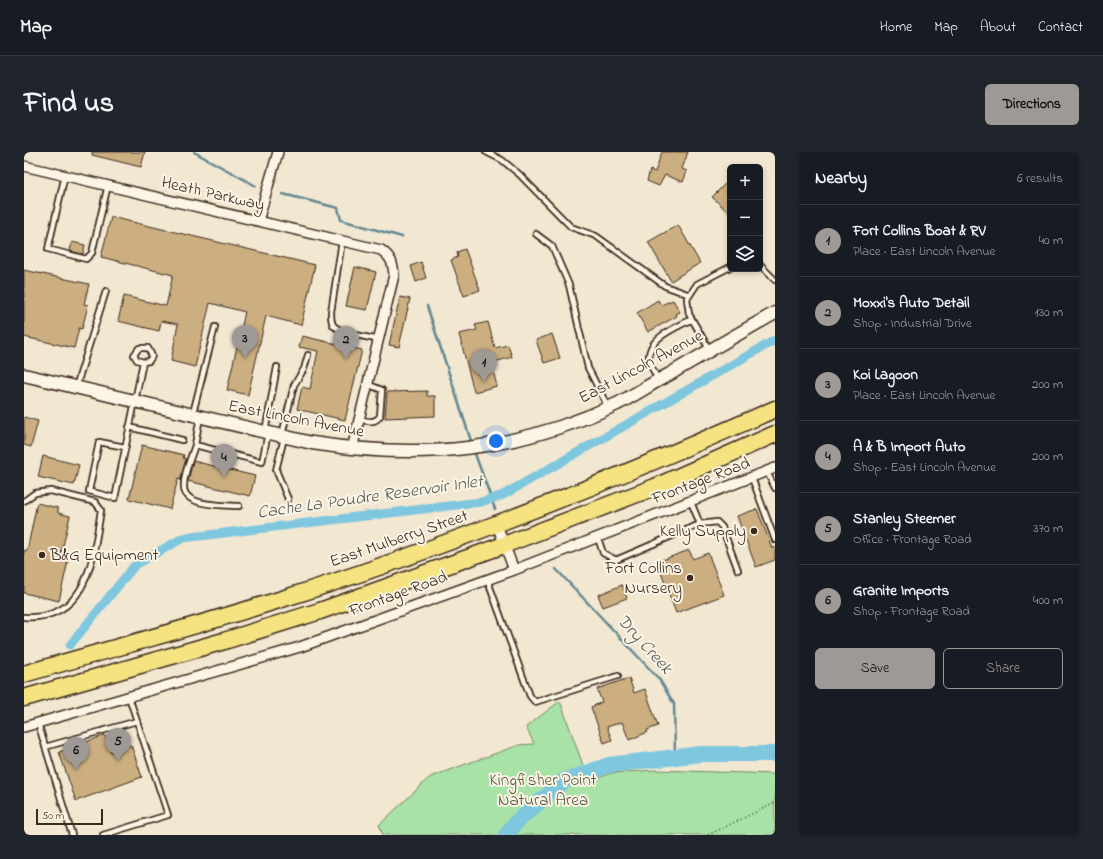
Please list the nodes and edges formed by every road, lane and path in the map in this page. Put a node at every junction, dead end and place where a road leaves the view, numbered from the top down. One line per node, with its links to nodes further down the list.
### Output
1 (486, 152): 13 (lane)
2 (276, 154): 6 (street)
3 (24, 166): 4 (street, Heath Parkway)
4 (65, 175): 5 (street, Heath Parkway); 5 (lane)
5 (108, 186): 6 (street, Heath Parkway)
6 (258, 220): 8 (street, Heath Parkway)
7 (536, 234): 27 (lane)
8 (342, 241): 17 (lane); 17 (street, Heath Parkway)
9 (763, 268): 11 (lane)
10 (727, 269): 13 (lane)
11 (775, 280)
12 (106, 291): 25 (lane)
13 (690, 295): 15 (lane)
14 (775, 313): 18 (street, East Lincoln Avenue)
15 (692, 319): 18 (lane); 23 (lane)
16 (215, 327): 29 (lane)
17 (378, 340): 24 (street)
18 (709, 351): 23 (street, East Lincoln Avenue)
19 (308, 354): 34 (lane)
20 (144, 362): 26 (lane)
21 (278, 367): 32 (lane)
22 (24, 375): 25 (street, East Lincoln Avenue)
23 (658, 380): 27 (street, East Lincoln Avenue)
24 (367, 384): 30 (street); 30 (lane)
25 (76, 387): 26 (street, East Lincoln Avenue)
26 (134, 401): 29 (street, East Lincoln Avenue); 31 (lane)
27 (608, 407): 38 (street, East Lincoln Avenue)
28 (775, 409): 47 (highway, East Mulberry Street)
29 (196, 416): 32 (street, East Lincoln Avenue); 36 (lane)
30 (359, 419): 38 (street)
31 (129, 427): 35 (lane); 37 (lane)
32 (266, 432): 34 (street, East Lincoln Avenue); 36 (lane)
33 (775, 434): 50 (highway)
34 (283, 436): 38 (street, East Lincoln Avenue); 42 (lane)
35 (182, 440)
36 (194, 445): 45 (lane)
37 (124, 447): 37 (lane)
38 (352, 449)
39 (771, 470): 40 (street, Frontage Road); 41 (lane)
40 (752, 478): 44 (street, Frontage Road); 49 (lane)
41 (775, 488)
42 (288, 498)
43 (24, 501): 54 (lane)
44 (691, 502): 46 (lane); 48 (street, Frontage Road)
45 (239, 506)
46 (700, 524): 48 (lane); 52 (lane)
47 (497, 525): 50 (street); 56 (highway, East Mulberry Street)
48 (598, 538): 51 (street, Frontage Road)
49 (775, 540)
50 (504, 545): 51 (street); 55 (highway)
51 (514, 570): 53 (street, Frontage Road)
52 (738, 570)
53 (487, 579): 57 (lane); 59 (street, Frontage Road)
54 (24, 617)
55 (151, 661): 58 (highway); 60 (highway)
56 (24, 674)
57 (618, 676)
58 (24, 689)
59 (129, 697): 61 (lane); 62 (street, Frontage Road)
60 (24, 698)
61 (137, 721): 64 (lane); 67 (lane)
62 (38, 723): 63 (street, Frontage Road); 64 (lane)
63 (24, 727)
64 (45, 747): 66 (lane)
65 (775, 803): 68 (path)
66 (72, 835)
67 (103, 835)
68 (708, 835)

